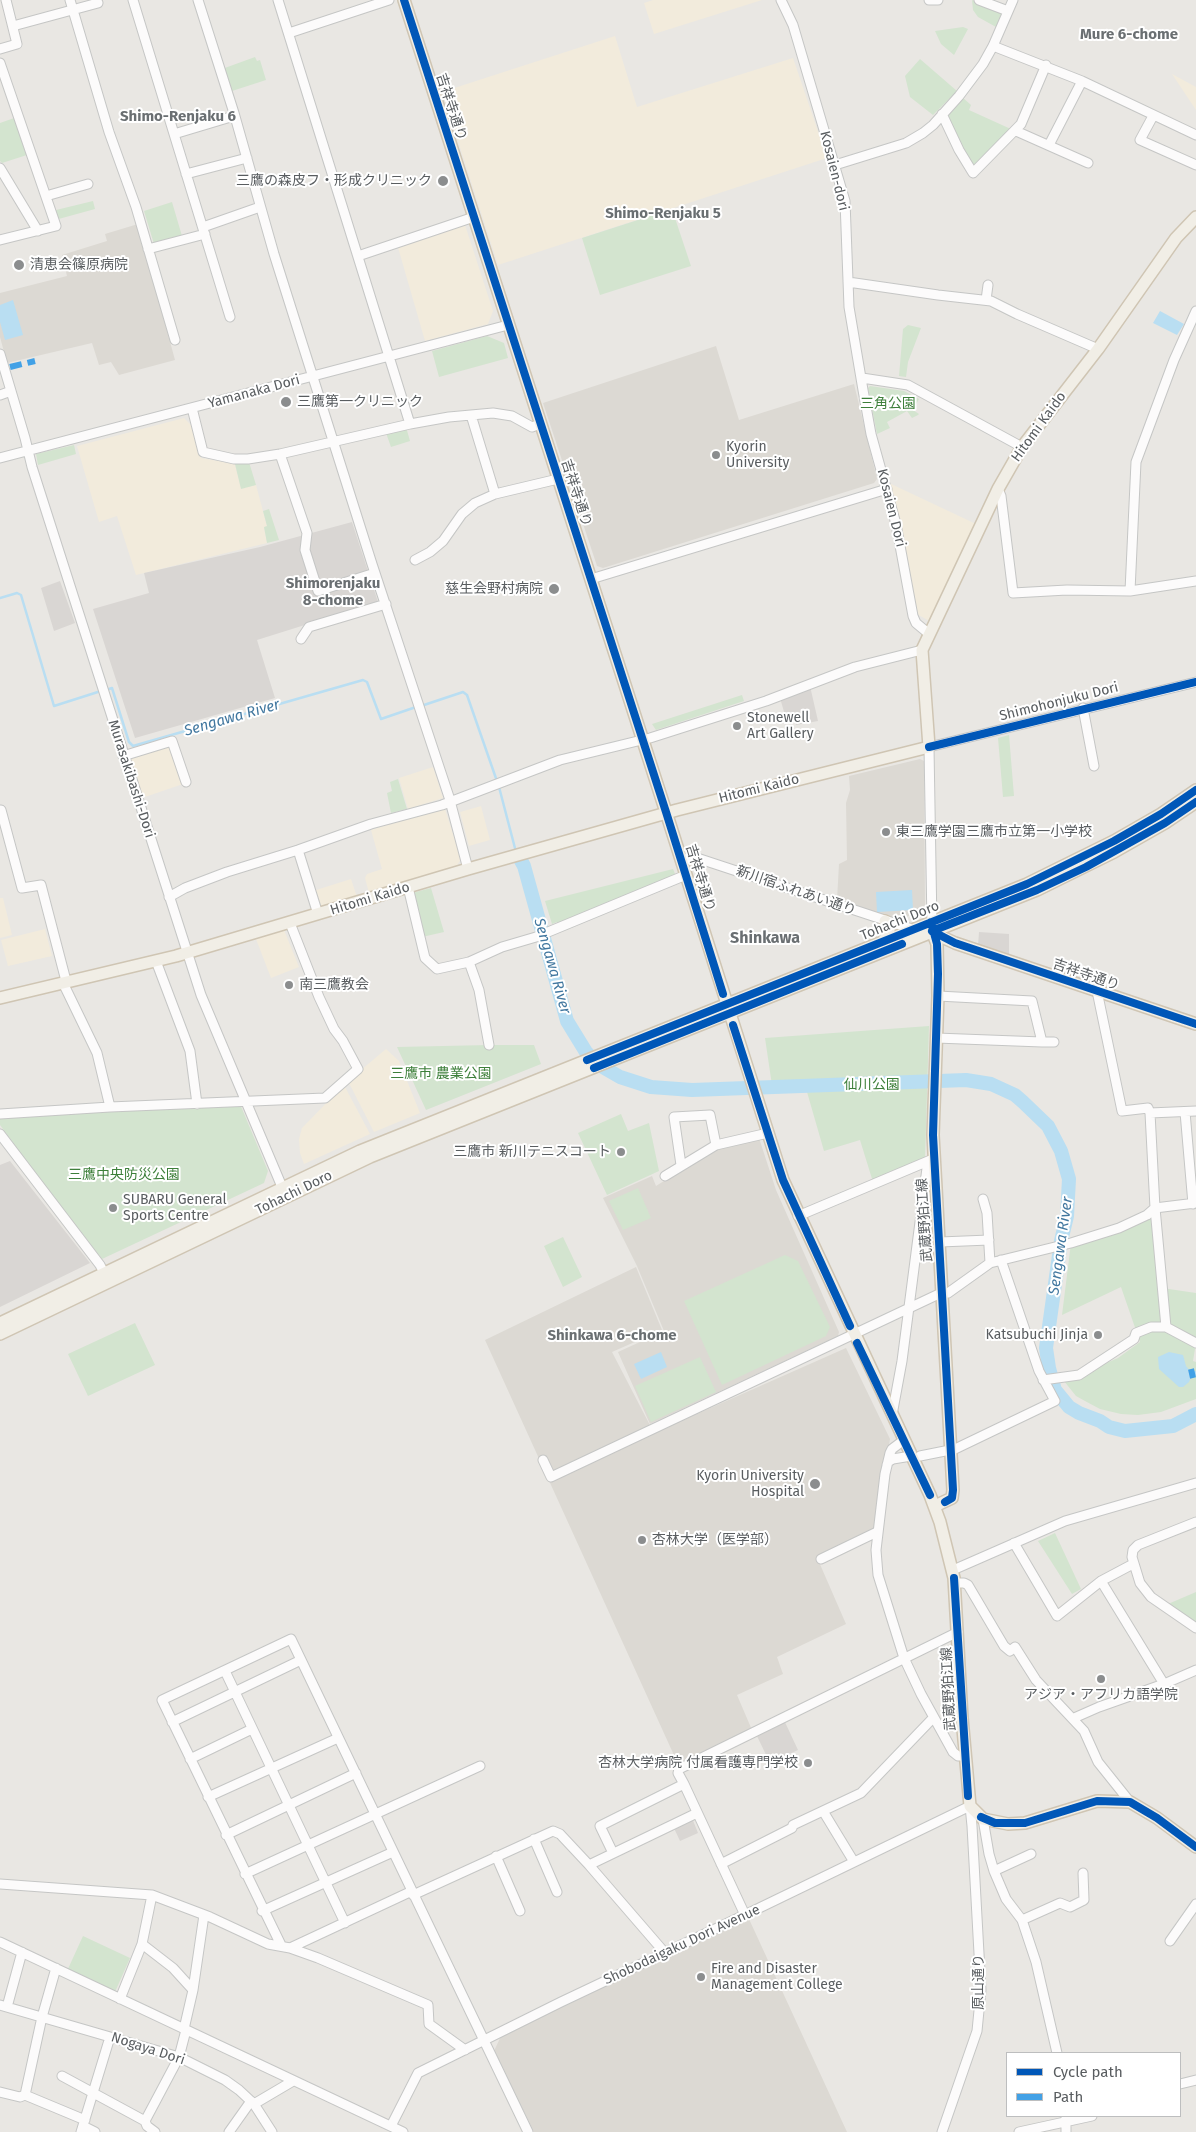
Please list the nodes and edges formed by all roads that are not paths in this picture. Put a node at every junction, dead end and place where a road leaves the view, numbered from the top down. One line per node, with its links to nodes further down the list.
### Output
1 (6, 0): 15 (street)
2 (133, 0): 28 (street)
3 (198, 0): 25 (street)
4 (278, 0): 18 (street)
5 (404, 0): 40 (main road, 吉祥寺通り)
6 (781, 0): 33 (street, Kosaien-dori)
7 (929, 0): 8 (street)
8 (938, 0)
9 (979, 0): 14 (street)
10 (1013, 0): 14 (street)
11 (383, 1): 18 (street)
12 (98, 3): 13 (street)
13 (71, 5): 17 (street); 45 (street)
14 (1008, 11): 19 (street)
15 (10, 14): 16 (street); 17 (street)
16 (0, 16)
17 (13, 26): 20 (street)
18 (289, 33): 46 (street)
19 (994, 46): 22 (street); 24 (street)
20 (0, 49)
21 (0, 64): 38 (street)
22 (1046, 65): 23 (street); 27 (street)
23 (1082, 81): 26 (street); 30 (street)
24 (942, 114): 27 (street); 33 (street)
25 (234, 116): 28 (street); 31 (street)
26 (1153, 116): 29 (street); 34 (street)
27 (1016, 131): 30 (street)
28 (174, 134): 36 (street)
29 (1196, 135)
30 (1049, 145): 32 (street)
31 (246, 158): 36 (street); 39 (street)
32 (1088, 163)
33 (835, 165): 47 (street, Kosaien-dori)
34 (1196, 166)
35 (0, 168): 43 (street)
36 (186, 174): 42 (street)
37 (88, 184): 38 (street)
38 (46, 196): 43 (street)
39 (260, 207): 42 (street); 57 (street)
40 (474, 217): 46 (street); 52 (main road, 吉祥寺通り)
41 (1196, 217): 54 (main road, Hitomi Kaido)
42 (204, 230): 45 (street); 51 (street)
43 (38, 231): 44 (street)
44 (0, 240)
45 (148, 249): 53 (street)
46 (358, 256): 56 (street)
47 (848, 282): 49 (street); 58 (street, Kosaien-dori)
48 (988, 285): 49 (street)
49 (986, 300): 54 (street)
50 (1196, 311): 78 (street)
51 (230, 318)
52 (508, 325): 56 (street, Yamanaka Dori); 64 (main road, 吉祥寺通り)
53 (175, 340)
54 (1098, 350): 66 (main road, Hitomi Kaido)
55 (0, 354): 59 (street, Murasakibashi-Dori)
56 (389, 356): 57 (street, Yamanaka Dori); 63 (street)
57 (313, 376): 61 (street, Yamanaka Dori); 65 (street)
58 (862, 378): 66 (street); 71 (street, Kosaien Dori)
59 (11, 391): 60 (street); 67 (street, Murasakibashi-Dori)
60 (0, 395)
61 (192, 408): 67 (street, Yamanaka Dori); 68 (street)
62 (471, 415): 63 (street); 64 (street); 73 (street)
63 (410, 424): 65 (street)
64 (540, 424): 70 (main road, 吉祥寺通り)
65 (334, 443): 68 (street); 75 (street)
66 (1022, 447): 72 (main road, Hitomi Kaido)
67 (28, 451): 69 (street, Yamanaka Dori); 87 (street, Murasakibashi-Dori)
68 (280, 454): 75 (street)
69 (0, 458)
70 (558, 479): 73 (street); 76 (main road, 吉祥寺通り)
71 (887, 489): 76 (street); 80 (street, Kosaien Dori)
72 (998, 489): 78 (street); 80 (main road, Hitomi Kaido)
73 (495, 494): 74 (street)
74 (415, 560)
75 (375, 573): 79 (street)
76 (591, 579): 85 (main road, 吉祥寺通り)
77 (1196, 581): 78 (street)
78 (1130, 591)
79 (386, 604): 81 (street); 91 (street)
80 (928, 633): 82 (main road, Hitomi Kaido)
81 (301, 639)
82 (922, 650): 85 (street); 86 (main road, Hitomi Kaido)
83 (1196, 682): 84 (street, Shimohonjuku Dori)
84 (1083, 708): 86 (street, Shimohonjuku Dori); 88 (street)
85 (643, 740): 91 (street); 94 (main road, 吉祥寺通り)
86 (929, 747): 94 (main road, Hitomi Kaido); 104 (street)
87 (123, 756): 89 (street); 100 (street, Murasakibashi-Dori)
88 (1094, 766)
89 (186, 782)
90 (1196, 790): 104 (main road, Tohachi Doro)
91 (450, 801): 95 (street); 97 (street)
92 (1196, 802): 104 (main road, Tohachi Doro)
93 (1, 810): 110 (street)
94 (666, 812): 96 (main road, 吉祥寺通り); 97 (main road, Hitomi Kaido)
95 (298, 850): 100 (street); 101 (street)
96 (682, 864): 98 (main road, 吉祥寺通り); 102 (street, 新川宿ふれあい通り)
97 (468, 869): 99 (main road, Hitomi Kaido)
98 (683, 877): 109 (street); 114 (main road, 吉祥寺通り)
99 (408, 887): 103 (main road, Hitomi Kaido); 109 (street)
100 (170, 897): 107 (street, Murasakibashi-Dori)
101 (317, 911)
102 (885, 921): 105 (street, 新川宿ふれあい通り); 106 (main road)
103 (290, 923): 107 (main road, Hitomi Kaido); 120 (street)
104 (932, 927): 105 (main road, 吉祥寺通り); 111 (main road, 吉祥寺通り); 112 (main road, 武蔵野狛江線); 114 (main road, Tohachi Doro)
105 (912, 929): 106 (main road, Tohachi Doro)
106 (883, 941): 114 (main road, Tohachi Doro)
107 (188, 952): 108 (main road, Hitomi Kaido); 120 (street, Murasakibashi-Dori)
108 (156, 961): 110 (main road, Hitomi Kaido); 121 (street)
109 (469, 962): 119 (street)
110 (65, 982): 113 (main road, Hitomi Kaido); 122 (street)
111 (1097, 991): 115 (main road, 吉祥寺通り); 125 (street)
112 (938, 996): 116 (main road, 武蔵野狛江線); 117 (street)
113 (0, 998)
114 (728, 1009): 128 (main road, 武蔵野狛江線); 133 (main road, Tohachi Doro)
115 (1196, 1024)
116 (936, 1038): 117 (street); 130 (main road, 武蔵野狛江線)
117 (1042, 1042): 118 (street)
118 (1054, 1042)
119 (489, 1045)
120 (246, 1102): 121 (street); 133 (street, Murasakibashi-Dori)
121 (196, 1104): 122 (street)
122 (110, 1107): 126 (street)
123 (1196, 1111): 124 (street)
124 (1184, 1112): 125 (street); 135 (street)
125 (1150, 1113): 136 (street)
126 (0, 1114)
127 (0, 1134): 142 (street)
128 (768, 1134): 129 (street); 137 (main road, 武蔵野狛江線)
129 (716, 1145): 131 (street); 131 (street)
130 (934, 1158): 137 (street); 139 (main road, 武蔵野狛江線); 144 (street)
131 (680, 1166): 132 (street)
132 (665, 1176)
133 (285, 1192): 142 (main road, Tohachi Doro)
134 (983, 1199): 138 (street)
135 (1195, 1204): 136 (street)
136 (1155, 1208): 140 (street); 146 (street)
137 (798, 1216): 148 (main road, 武蔵野狛江線)
138 (989, 1240): 139 (street); 141 (street)
139 (940, 1242): 143 (main road, 武蔵野狛江線)
140 (1000, 1260): 141 (street); 150 (street)
141 (990, 1263): 143 (street)
142 (106, 1278): 145 (main road, Tohachi Doro); 147 (main road, Tohachi Doro)
143 (942, 1293): 144 (street); 153 (main road, 武蔵野狛江線)
144 (909, 1309): 148 (street); 151 (street)
145 (0, 1323)
146 (1166, 1327): 149 (street); 150 (street)
147 (0, 1334)
148 (854, 1335): 151 (main road, 武蔵野狛江線); 155 (street)
149 (1196, 1343)
150 (1043, 1380): 153 (street)
151 (892, 1415): 152 (main road, 武蔵野狛江線)
152 (904, 1440): 154 (main road, 武蔵野狛江線); 156 (street)
153 (951, 1451): 154 (street); 158 (main road, 武蔵野狛江線)
154 (916, 1456): 156 (street); 158 (main road, 武蔵野狛江線)
155 (543, 1460)
156 (887, 1464): 160 (street)
157 (1196, 1483): 161 (street)
158 (935, 1506): 164 (main road, 武蔵野狛江線)
159 (1196, 1522): 163 (street)
160 (877, 1532): 162 (street); 169 (street)
161 (1014, 1544): 164 (street); 165 (street)
162 (821, 1560)
163 (1133, 1564): 165 (street); 167 (street)
164 (953, 1570): 166 (main road, 武蔵野狛江線)
165 (1101, 1581): 173 (street)
166 (955, 1583): 168 (main road, 武蔵野狛江線); 176 (street)
167 (1196, 1628)
168 (958, 1632): 169 (street); 180 (main road, 武蔵野狛江線)
169 (904, 1658): 175 (street); 185 (street)
170 (301, 1660): 172 (street); 174 (street); 179 (street)
171 (1196, 1670): 173 (street)
172 (225, 1671): 174 (street); 177 (street)
173 (1164, 1684): 176 (street)
174 (235, 1692): 177 (street); 178 (street)
175 (933, 1718): 180 (street); 190 (street)
176 (1074, 1718): 187 (street)
177 (172, 1722): 181 (street)
178 (252, 1730): 181 (street); 183 (street)
179 (338, 1738): 183 (street); 184 (street)
180 (966, 1756): 189 (main road, 武蔵野狛江線)
181 (190, 1759): 186 (street)
182 (480, 1766): 192 (street)
183 (271, 1769): 186 (street); 188 (street)
184 (356, 1773): 188 (street); 192 (street)
185 (684, 1784): 191 (street); 199 (street)
186 (208, 1797): 194 (street)
187 (1130, 1802): 193 (main road); 197 (main road)
188 (288, 1806): 194 (street); 196 (street)
189 (970, 1806): 193 (main road); 202 (street, Shobodaigaku Dori Avenue); 251 (street, 原山通り)
190 (823, 1811): 202 (street); 203 (street)
191 (697, 1813): 199 (street); 203 (street)
192 (375, 1814): 196 (street); 198 (street)
193 (983, 1819): 205 (street)
194 (226, 1836): 207 (street)
195 (534, 1839): 201 (street); 204 (street); 210 (street)
196 (308, 1845): 207 (street); 208 (street)
197 (1196, 1847)
198 (393, 1852): 208 (street); 211 (street)
199 (613, 1853): 204 (street)
200 (1031, 1854): 205 (street)
201 (496, 1856): 211 (street); 215 (street)
202 (854, 1862): 217 (street, Shobodaigaku Dori Avenue)
203 (721, 1864): 217 (street)
204 (589, 1865): 226 (street)
205 (994, 1871): 218 (street)
206 (1083, 1872): 218 (street)
207 (245, 1874): 214 (street)
208 (325, 1883): 214 (street); 219 (street)
209 (0, 1884): 212 (street)
210 (557, 1892)
211 (413, 1893): 219 (street); 234 (street)
212 (152, 1895): 216 (street); 222 (street)
213 (1196, 1904): 220 (street)
214 (262, 1911): 223 (street)
215 (520, 1911)
216 (204, 1915): 223 (street); 228 (street)
217 (745, 1915): 226 (street, Shobodaigaku Dori Avenue)
218 (1022, 1920): 236 (street)
219 (345, 1923): 224 (street)
220 (1170, 1941)
221 (0, 1942): 225 (street)
222 (142, 1944): 228 (street); 229 (street)
223 (280, 1945): 224 (street)
224 (290, 1948): 235 (street)
225 (22, 1952): 227 (street); 230 (street)
226 (666, 1953): 234 (street, Shobodaigaku Dori Avenue)
227 (56, 1968): 229 (street); 231 (street)
228 (193, 1990): 232 (street)
229 (120, 1999): 232 (street)
230 (3, 2006): 231 (street, Nogaya Dori)
231 (42, 2017): 233 (street, Nogaya Dori); 244 (street)
232 (185, 2029): 237 (street); 240 (street)
233 (110, 2037): 237 (street, Nogaya Dori); 243 (street)
234 (485, 2040): 235 (street, Shobodaigaku Dori Avenue); 257 (street)
235 (465, 2050): 250 (street, Shobodaigaku Dori Avenue)
236 (1057, 2052)
237 (179, 2057): 245 (street, Nogaya Dori); 249 (street)
238 (62, 2076): 243 (street)
239 (1196, 2080): 241 (street)
240 (294, 2081): 245 (street); 250 (street)
241 (1181, 2084)
242 (0, 2092): 244 (street)
243 (92, 2094): 248 (street); 249 (street)
244 (25, 2095): 248 (street)
245 (252, 2103): 254 (street); 255 (street, Nogaya Dori)
246 (1079, 2117): 247 (street)
247 (1066, 2118): 259 (street); 260 (street)
248 (83, 2126): 252 (street)
249 (145, 2126): 253 (street)
250 (391, 2126): 256 (street)
251 (943, 2129): 258 (street)
252 (95, 2132)
253 (155, 2132)
254 (229, 2132)
255 (272, 2132)
256 (403, 2132)
257 (528, 2132)
258 (934, 2132)
259 (1019, 2132)
260 (1066, 2132)

